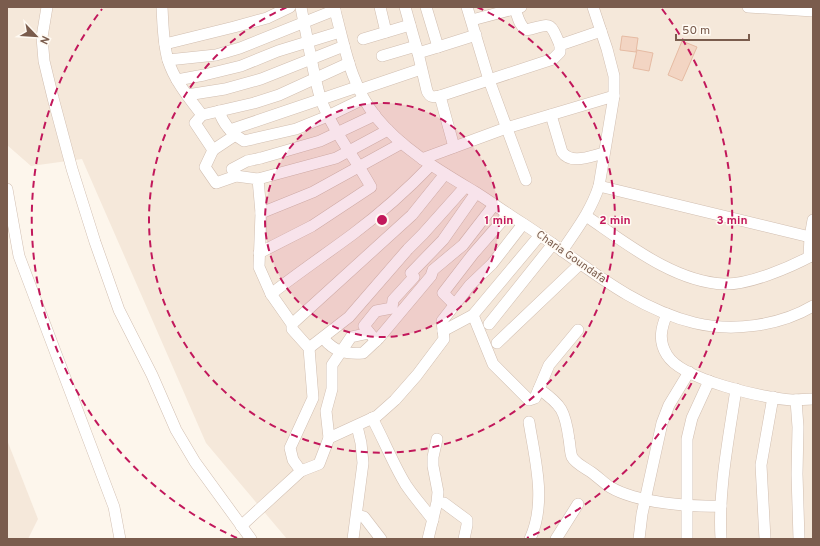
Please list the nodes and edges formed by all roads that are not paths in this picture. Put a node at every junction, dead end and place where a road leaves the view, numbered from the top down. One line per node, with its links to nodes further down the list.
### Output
1 (47, 7): 115 (street)
2 (162, 7): 24 (street)
3 (290, 7): 24 (street)
4 (301, 7): 16 (street)
5 (380, 7): 20 (street)
6 (405, 7): 17 (street)
7 (426, 7): 27 (street)
8 (467, 7): 15 (street)
9 (593, 7): 18 (street)
10 (748, 7): 14 (street)
11 (518, 8): 13 (street); 25 (street)
12 (334, 9): 16 (street); 19 (street, Charia Goundafa)
13 (498, 10): 15 (street)
14 (813, 10)
15 (472, 20): 21 (street)
16 (304, 24): 23 (street); 31 (street)
17 (410, 25): 20 (street); 28 (street)
18 (601, 31): 25 (street); 40 (street)
19 (340, 32): 23 (street); 26 (street, Charia Goundafa)
20 (386, 32): 22 (street)
21 (476, 35): 27 (street); 36 (street)
22 (363, 39)
23 (308, 41): 30 (street); 35 (street)
24 (165, 44): 31 (street)
25 (560, 45): 36 (street)
26 (344, 46): 30 (street); 32 (street, Charia Goundafa)
27 (438, 47): 28 (street)
28 (417, 50): 29 (street); 33 (street)
29 (382, 56)
30 (311, 59): 34 (street); 38 (street)
31 (168, 60): 35 (street)
32 (349, 63): 34 (street); 37 (street, Charia Goundafa)
33 (421, 69): 37 (street); 39 (street)
34 (315, 79): 41 (street); 42 (street)
35 (177, 80): 38 (street)
36 (489, 80): 39 (street); 47 (street)
37 (360, 92): 41 (street); 44 (street, Charia Goundafa); 46 (street)
38 (187, 95): 43 (street)
39 (440, 96): 52 (street)
40 (614, 96): 45 (street); 55 (street)
41 (321, 100): 46 (street); 49 (street)
42 (219, 111): 43 (street); 49 (street)
43 (202, 115): 53 (street)
44 (375, 115): 48 (street, Charia Goundafa); 50 (street)
45 (551, 115): 47 (street); 55 (street)
46 (328, 116): 49 (street); 50 (street)
47 (506, 128): 52 (street); 62 (street)
48 (388, 130): 51 (street, Charia Goundafa); 54 (street)
49 (232, 133): 53 (street)
50 (338, 133): 54 (street); 60 (street)
51 (402, 143): 56 (street, Charia Goundafa); 58 (street)
52 (454, 147): 56 (street)
53 (213, 150): 60 (street)
54 (348, 152): 58 (street); 61 (street)
55 (604, 153): 63 (street)
56 (422, 159): 57 (street, Charia Goundafa)
57 (431, 165): 59 (street, Charia Goundafa); 81 (street)
58 (360, 167): 68 (street); 78 (street)
59 (446, 174): 64 (street, Charia Goundafa); 86 (street)
60 (236, 176): 61 (street)
61 (258, 179): 68 (street)
62 (526, 180)
63 (598, 186): 70 (street); 74 (street)
64 (466, 187): 66 (street, Charia Goundafa); 91 (street)
65 (7, 189): 75 (street)
66 (476, 193): 67 (street, Charia Goundafa); 90 (street)
67 (494, 205): 69 (street, Charia Goundafa); 90 (street)
68 (262, 213): 78 (street)
69 (508, 214): 72 (street, Charia Goundafa); 82 (street)
70 (586, 216): 77 (street); 79 (street)
71 (813, 220): 74 (street)
72 (523, 224): 73 (street, Charia Goundafa); 82 (street)
73 (540, 235): 76 (street, Charia Goundafa); 85 (street)
74 (810, 237): 79 (street)
75 (11, 243): 116 (street)
76 (553, 244): 77 (street, Charia Goundafa); 87 (street)
77 (562, 251): 80 (street, Charia Goundafa)
78 (259, 253): 81 (street)
79 (811, 256)
80 (580, 264): 84 (street, Charia Goundafa); 92 (street)
81 (272, 294): 86 (street)
82 (455, 305): 89 (street)
83 (813, 306): 84 (street, Charia Goundafa)
84 (667, 314): 95 (street)
85 (473, 315): 89 (street); 97 (street)
86 (292, 324): 93 (street)
87 (490, 324)
88 (578, 330): 97 (street)
89 (443, 331): 102 (street)
90 (372, 337): 94 (street); 94 (street)
91 (323, 338): 93 (street); 94 (street)
92 (497, 343)
93 (309, 348): 107 (street)
94 (342, 352): 105 (street)
95 (689, 372): 96 (street); 108 (street)
96 (709, 381): 98 (street); 111 (street)
97 (538, 389): 108 (street)
98 (736, 389): 99 (street); 112 (street)
99 (773, 397): 101 (street); 127 (street)
100 (813, 399): 101 (street)
101 (796, 400): 128 (street)
102 (372, 418): 104 (street); 114 (street)
103 (529, 422): 122 (street)
104 (357, 426): 105 (street); 113 (street)
105 (329, 438): 107 (street)
106 (437, 439): 114 (street)
107 (301, 472): 115 (street)
108 (645, 499): 111 (street); 124 (street)
109 (444, 503): 121 (street)
110 (578, 504): 123 (street)
111 (688, 505): 112 (street); 125 (street)
112 (721, 506): 126 (street)
113 (357, 515): 118 (street); 119 (street)
114 (433, 520): 120 (street)
115 (241, 526): 117 (street)
116 (120, 539)
117 (251, 539)
118 (353, 539)
119 (381, 539)
120 (428, 539)
121 (464, 539)
122 (530, 539)
123 (556, 539)
124 (639, 539)
125 (687, 539)
126 (721, 539)
127 (765, 539)
128 (799, 539)

